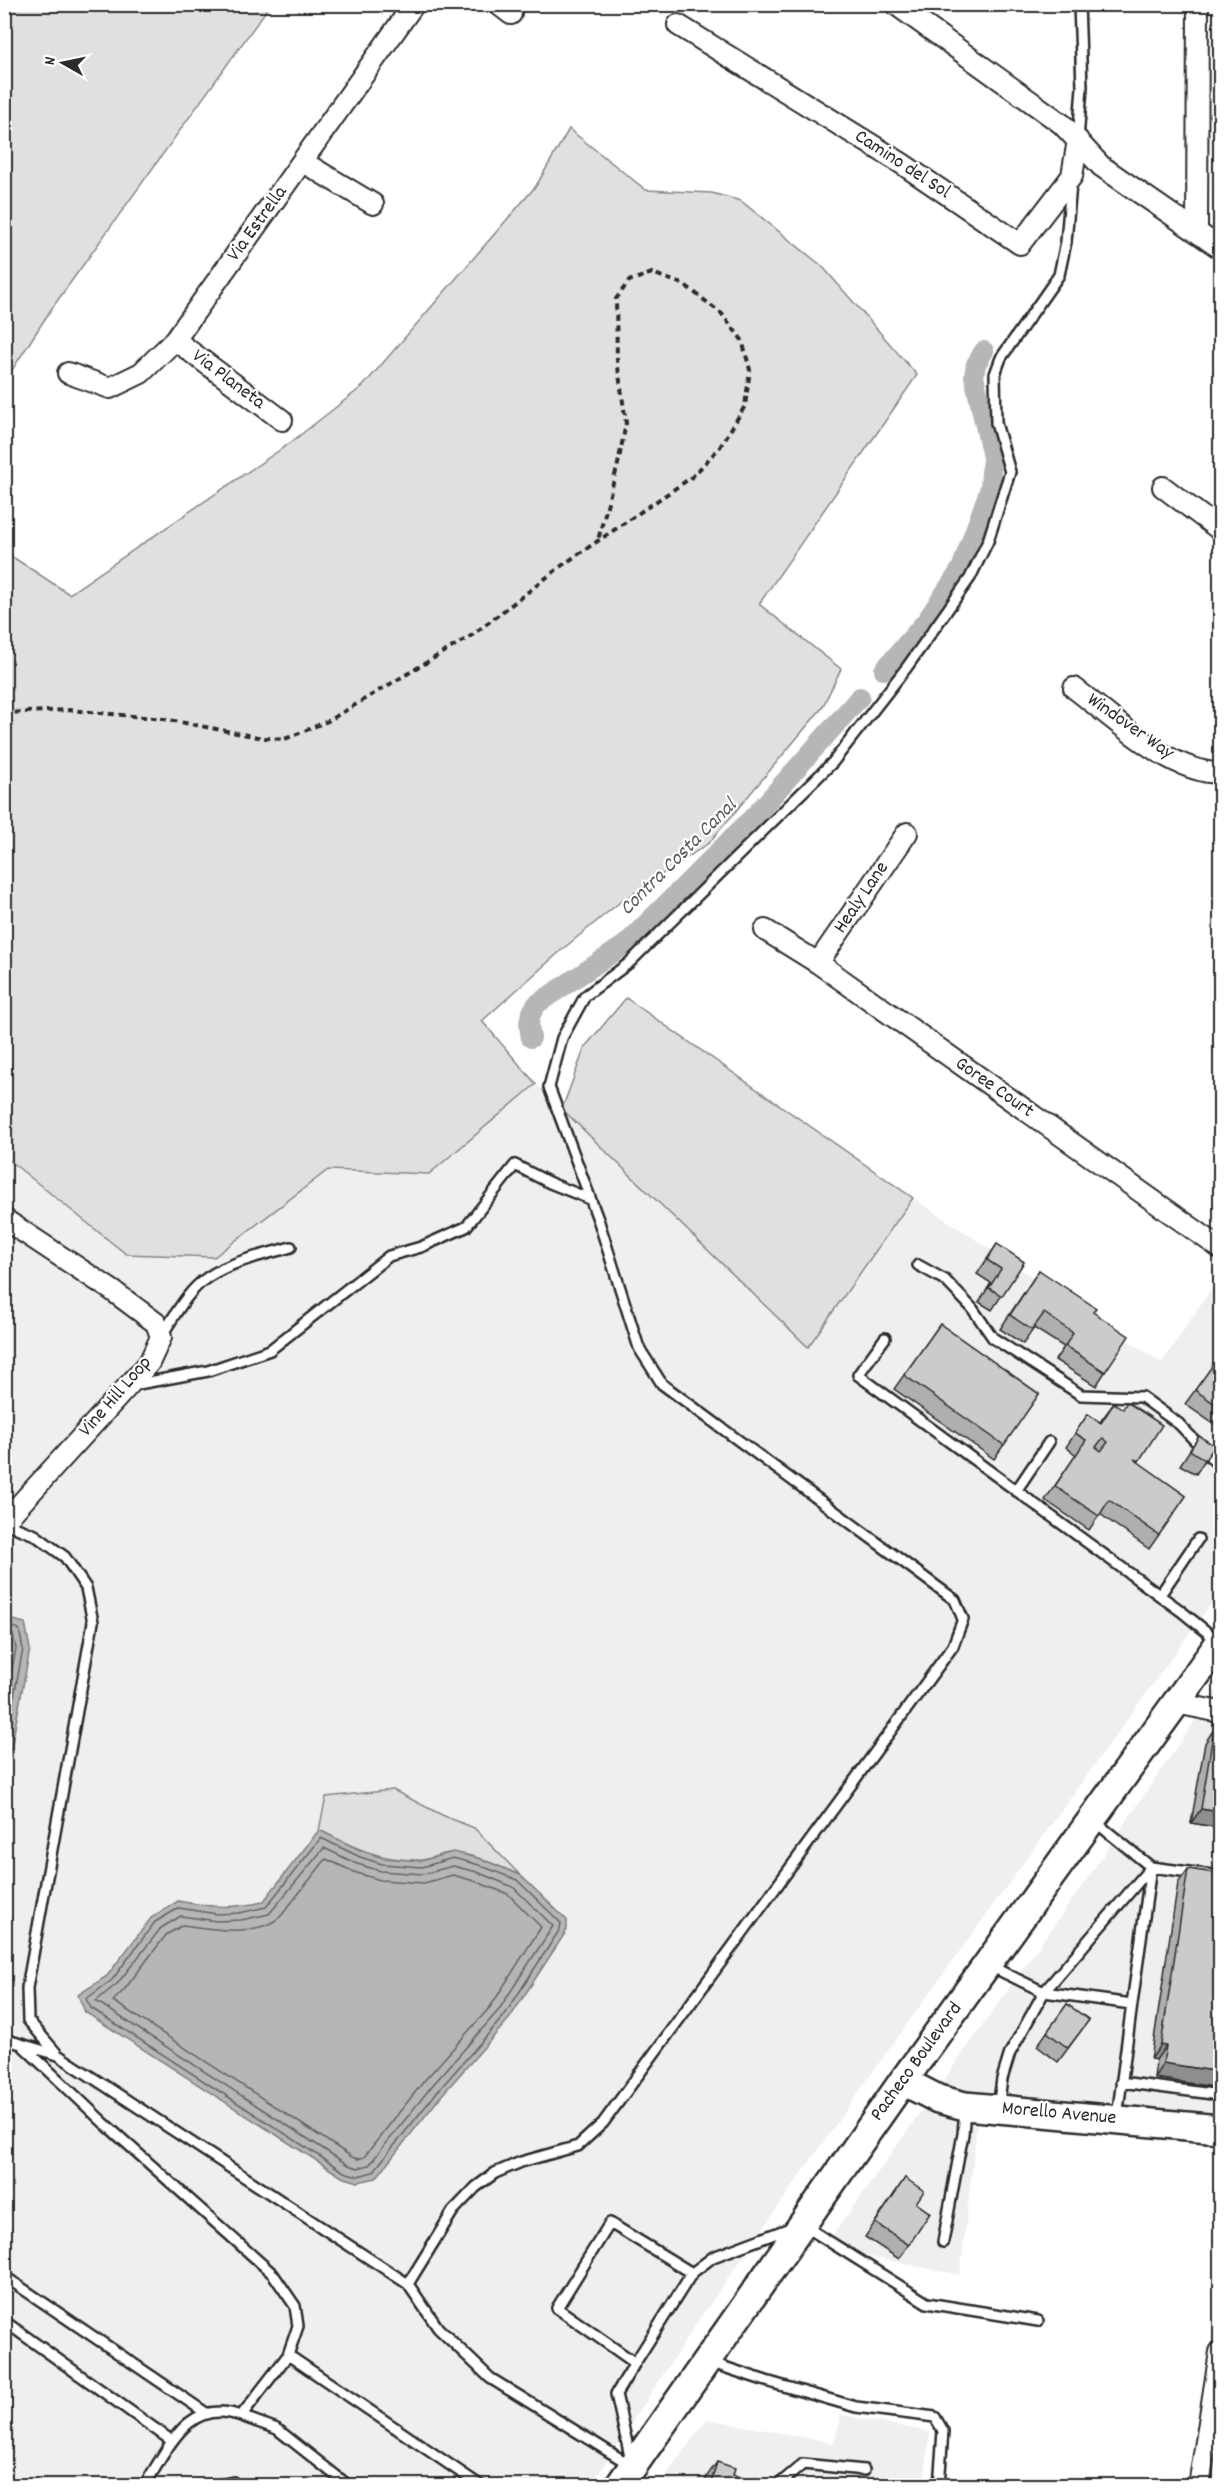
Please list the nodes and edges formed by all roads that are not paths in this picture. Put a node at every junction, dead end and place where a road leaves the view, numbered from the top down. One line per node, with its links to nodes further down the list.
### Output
1 (414, 4): 7 (street, Via Estrella)
2 (895, 4): 6 (street)
3 (1079, 4): 6 (lane)
4 (1198, 4): 10 (street)
5 (678, 25): 8 (street, Camino del Sol)
6 (1078, 140): 8 (street, Camino del Sol); 10 (street)
7 (303, 162): 9 (street); 12 (street, Via Estrella)
8 (1072, 176): 22 (lane)
9 (373, 204)
10 (1197, 231): 11 (street)
11 (1221, 248)
12 (175, 340): 13 (street, Via Estrella); 14 (street, Via Planeta)
13 (68, 373)
14 (282, 420)
15 (1163, 487): 16 (street)
16 (1221, 530)
17 (1074, 688): 18 (street, Windover Way)
18 (1221, 773)
19 (907, 833): 21 (street, Healy Lane)
20 (765, 930): 21 (street, Goree Court)
21 (818, 963): 25 (street, Goree Court)
22 (590, 1198): 29 (lane); 59 (lane)
23 (4, 1219): 27 (street, Vine Hill Loop)
24 (291, 1247): 27 (lane)
25 (1221, 1248)
26 (918, 1264): 31 (lane)
27 (161, 1337): 29 (street, Vine Hill Loop)
28 (885, 1338): 32 (lane)
29 (129, 1385): 33 (street, Vine Hill Loop)
30 (1049, 1442): 32 (lane)
31 (1221, 1467)
32 (1016, 1491): 35 (lane)
33 (4, 1522): 47 (lane)
34 (1198, 1539): 35 (lane)
35 (1160, 1595): 36 (lane)
36 (1220, 1643): 37 (main road, Pacheco Boulevard)
37 (1176, 1703): 38 (street); 39 (main road, Pacheco Boulevard)
38 (1221, 1712)
39 (1092, 1819): 40 (lane); 42 (main road, Pacheco Boulevard)
40 (1151, 1867): 41 (lane); 43 (lane); 44 (lane)
41 (1221, 1876)
42 (988, 1965): 43 (lane); 48 (main road, Pacheco Boulevard)
43 (1044, 1992): 44 (lane); 52 (lane)
44 (1132, 2004): 49 (lane)
45 (4, 2039): 46 (lane)
46 (24, 2047): 47 (lane); 63 (lane)
47 (58, 2055): 59 (lane)
48 (903, 2081): 51 (main road, Morello Avenue); 55 (main road, Pacheco Boulevard)
49 (1121, 2082): 50 (lane); 53 (lane)
50 (1221, 2095)
51 (965, 2106): 52 (main road, Morello Avenue); 56 (lane)
52 (998, 2109): 53 (main road, Morello Avenue)
53 (1116, 2119): 54 (main road, Morello Avenue)
54 (1221, 2129)
55 (801, 2224): 57 (lane); 61 (lane); 64 (main road, Pacheco Boulevard)
56 (943, 2242)
57 (692, 2273): 65 (lane); 65 (lane)
58 (4, 2276): 66 (lane)
59 (408, 2283): 70 (lane)
60 (4, 2321): 68 (lane)
61 (1038, 2321)
62 (1221, 2352): 80 (street)
63 (288, 2355): 67 (lane); 77 (lane)
64 (707, 2362): 70 (main road, Pacheco Boulevard); 79 (lane)
65 (635, 2363): 70 (lane)
66 (206, 2413): 67 (lane); 68 (lane)
67 (242, 2416): 76 (lane)
68 (172, 2440): 73 (lane)
69 (864, 2470): 78 (lane)
70 (625, 2476)
71 (4, 2480): 72 (lane)
72 (12, 2486)
73 (144, 2486)
74 (213, 2486): 75 (lane)
75 (237, 2486)
76 (349, 2486)
77 (481, 2486)
78 (777, 2486)
79 (939, 2486)
80 (1199, 2486)

